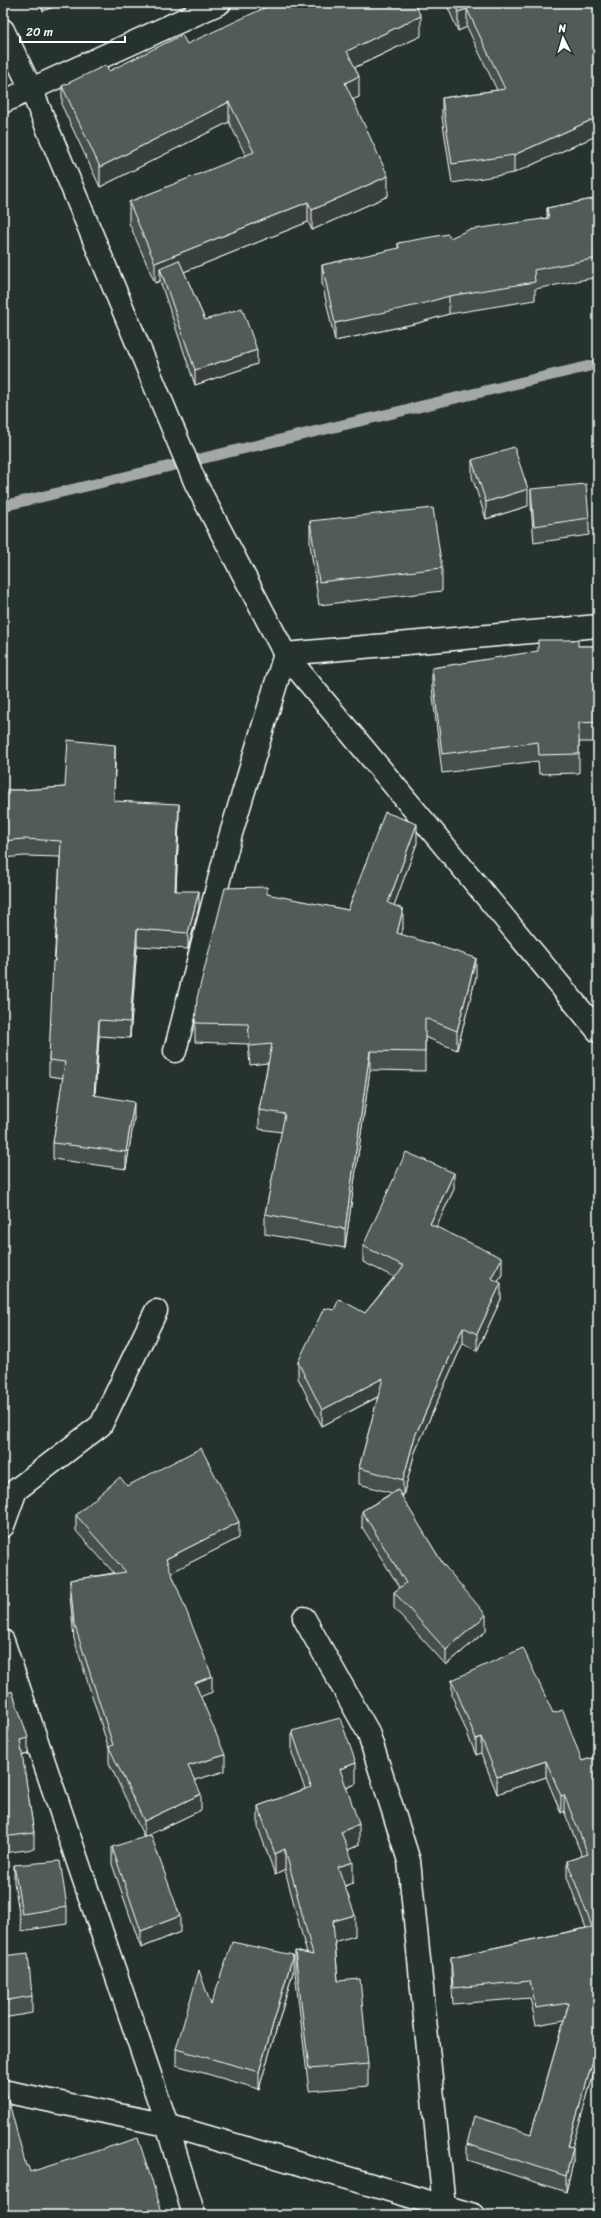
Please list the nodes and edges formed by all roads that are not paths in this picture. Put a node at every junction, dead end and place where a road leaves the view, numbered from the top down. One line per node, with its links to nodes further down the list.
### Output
1 (220, 3): 3 (street)
2 (3, 30): 3 (street)
3 (31, 89): 4 (street); 6 (street)
4 (3, 102)
5 (598, 626): 6 (street)
6 (285, 654): 7 (street); 8 (street)
7 (598, 1031)
8 (175, 1051)
9 (156, 1311): 10 (street)
10 (3, 1526)
11 (304, 1618): 15 (street)
12 (3, 1641): 14 (street)
13 (3, 2091): 14 (street)
14 (167, 2125): 15 (street); 16 (street)
15 (444, 2206): 17 (street)
16 (194, 2215)
17 (474, 2215)

